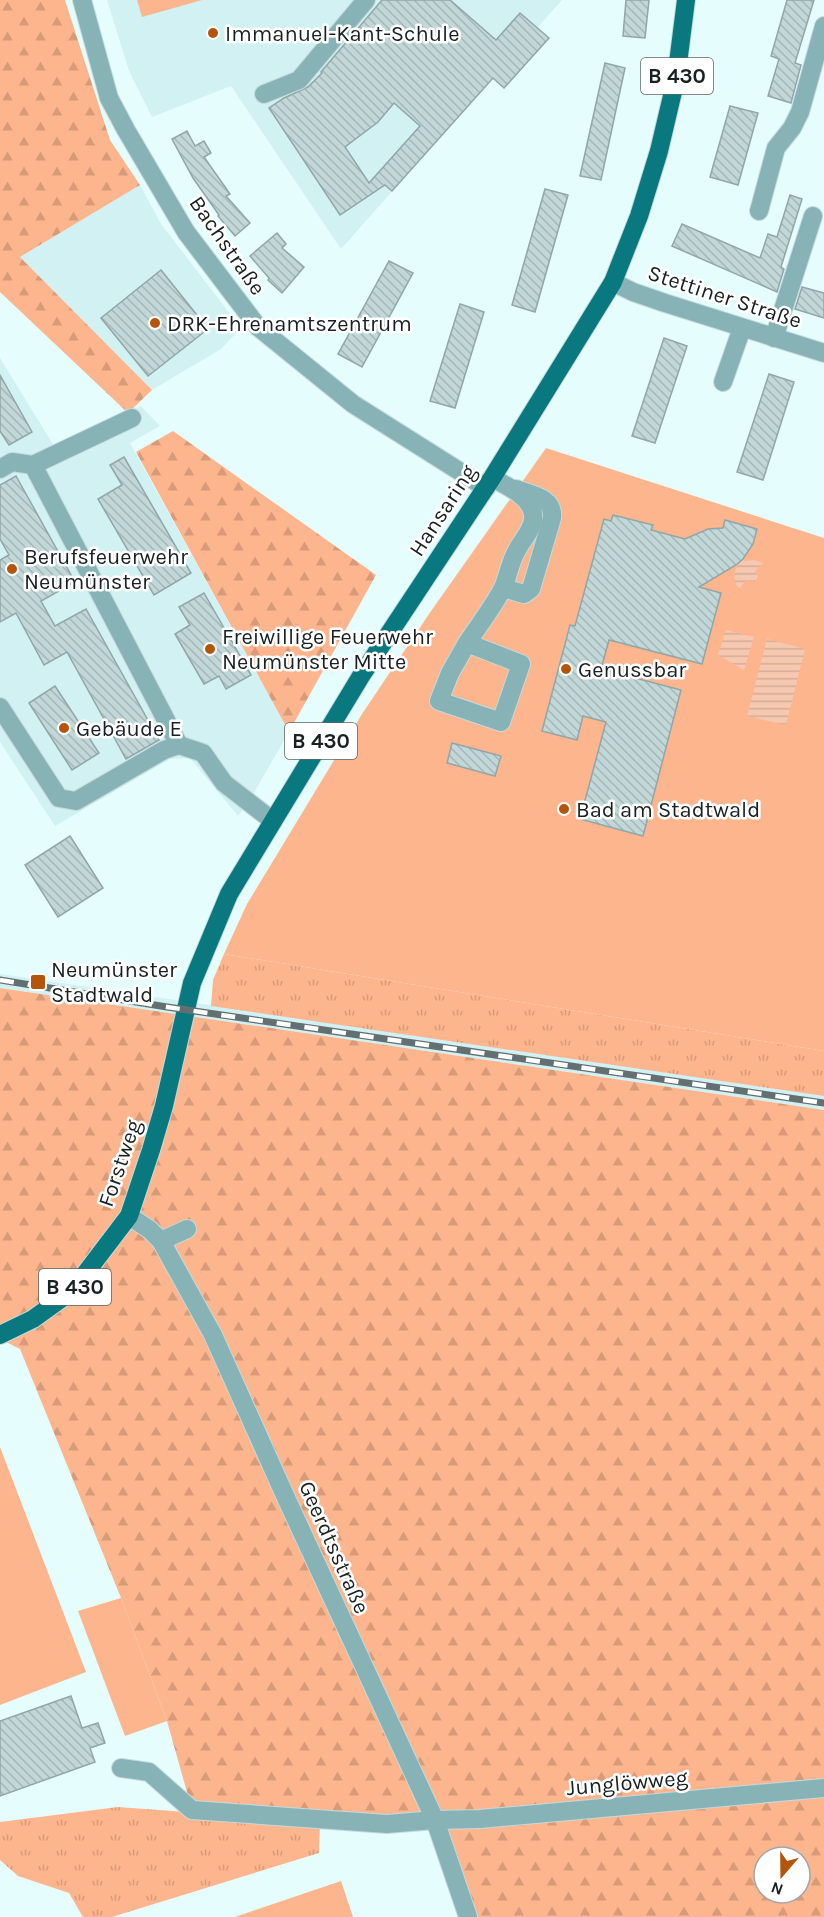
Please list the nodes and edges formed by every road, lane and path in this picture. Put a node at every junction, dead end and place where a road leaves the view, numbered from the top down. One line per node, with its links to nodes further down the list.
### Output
1 (82, 0): 16 (street, Bachstraße)
2 (366, 0): 5 (street)
3 (686, 0): 8 (main road, Hansaring / B 430)
4 (824, 26): 6 (street)
5 (264, 94)
6 (759, 212)
7 (813, 216): 10 (street)
8 (613, 282): 9 (street, Stettiner Straße); 16 (main road, Hansaring / B 430)
9 (742, 328): 10 (street, Stettiner Straße); 12 (street)
10 (774, 338): 11 (street, Stettiner Straße)
11 (824, 353)
12 (723, 382)
13 (132, 418): 14 (street)
14 (33, 465): 15 (street); 21 (street)
15 (0, 469)
16 (489, 483): 17 (street, Bachstraße); 22 (main road, Hansaring / B 430)
17 (509, 487): 18 (street); 18 (street)
18 (503, 588): 19 (street)
19 (467, 643): 19 (street)
20 (0, 707): 21 (street)
21 (179, 745): 22 (street)
22 (273, 821): 23 (main road, Hansaring / B 430)
23 (182, 1024): 24 (main road, Forstweg / B 430)
24 (129, 1216): 26 (street, Geerdtsstraße); 27 (main road, Forstweg / B 430)
25 (187, 1229): 26 (street)
26 (161, 1241): 30 (street, Geerdtsstraße)
27 (0, 1335)
28 (121, 1768): 30 (street, Junglöwweg)
29 (824, 1788): 30 (street, Junglöwweg)
30 (435, 1820): 31 (street, Geerdtsstraße)
31 (468, 1917)

